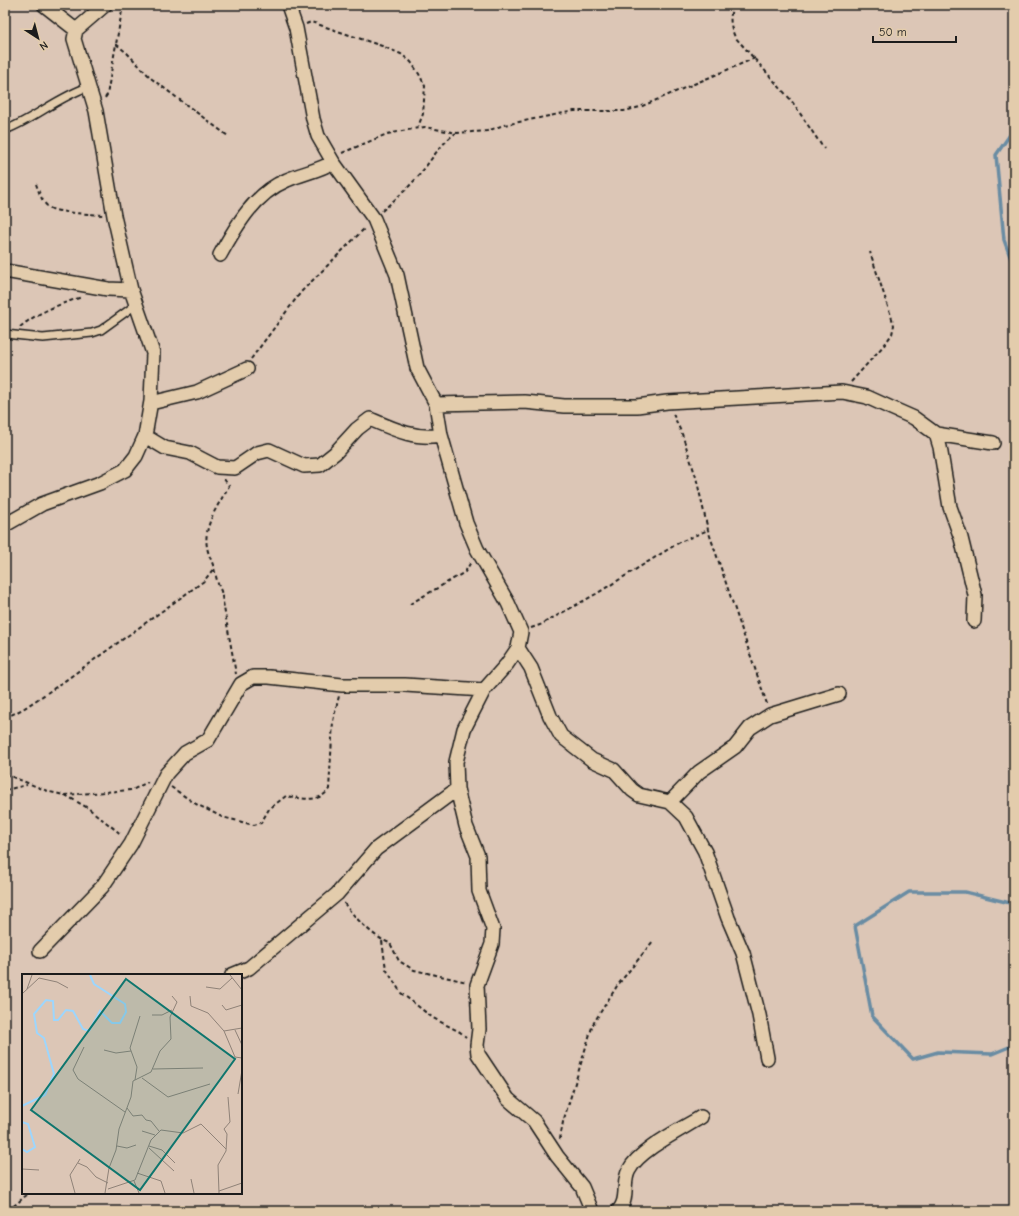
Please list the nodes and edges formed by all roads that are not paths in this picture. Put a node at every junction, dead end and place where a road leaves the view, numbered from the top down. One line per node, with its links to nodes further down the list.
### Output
1 (44, 5): 4 (street)
2 (105, 5): 4 (street)
3 (288, 5): 7 (street)
4 (76, 30): 5 (street)
5 (88, 87): 6 (lane); 10 (street)
6 (5, 130)
7 (332, 160): 8 (street); 15 (street)
8 (220, 255)
9 (5, 271): 10 (street)
10 (131, 290): 11 (street)
11 (137, 304): 12 (lane); 14 (street)
12 (8, 334)
13 (247, 370): 14 (street)
14 (151, 401): 18 (street)
15 (436, 404): 16 (street); 17 (street)
16 (936, 434): 19 (street); 21 (street)
17 (441, 435): 18 (street); 22 (street)
18 (145, 436): 20 (street)
19 (993, 443)
20 (5, 525)
21 (974, 621)
22 (518, 648): 23 (street); 26 (street)
23 (484, 690): 25 (street); 27 (street)
24 (839, 694): 26 (street)
25 (457, 789): 28 (street); 31 (street)
26 (670, 802): 29 (street)
27 (40, 951)
28 (234, 974)
29 (767, 1058)
30 (701, 1117): 32 (street)
31 (592, 1211)
32 (618, 1211)

